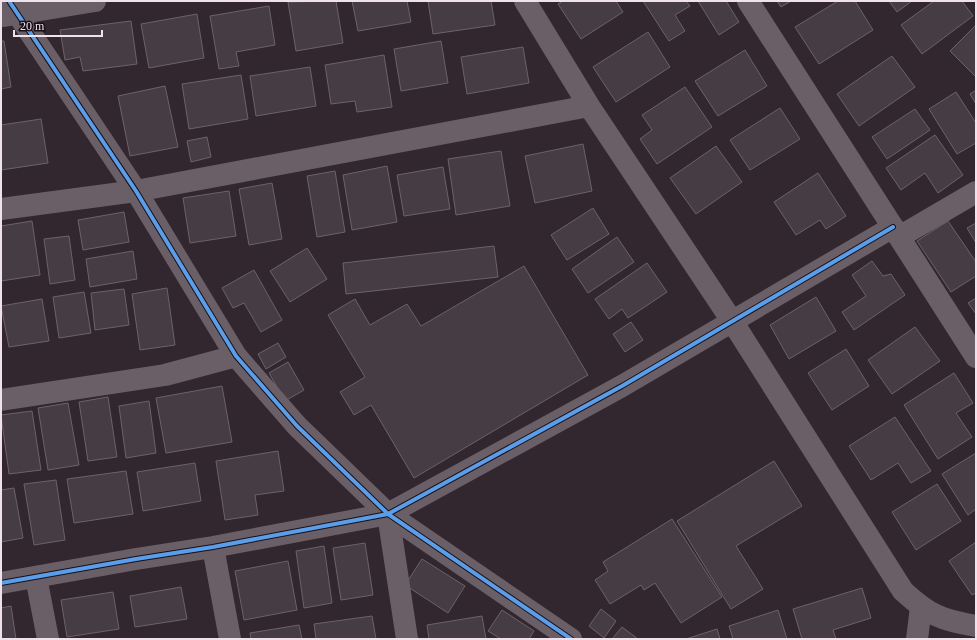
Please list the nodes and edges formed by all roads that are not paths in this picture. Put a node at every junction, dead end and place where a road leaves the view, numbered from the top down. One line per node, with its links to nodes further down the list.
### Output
1 (95, 1): 4 (street)
2 (525, 1): 5 (street)
3 (748, 1): 9 (street)
4 (9, 10): 6 (street)
5 (589, 106): 6 (street); 10 (street)
6 (136, 191): 8 (street); 11 (street)
7 (976, 192): 9 (street)
8 (1, 209)
9 (896, 232): 10 (street); 12 (street)
10 (732, 321): 14 (street); 18 (street)
11 (236, 356): 13 (street); 14 (street)
12 (976, 357)
13 (1, 400)
14 (388, 514): 15 (street); 22 (street); 23 (street)
15 (213, 547): 16 (street); 21 (street)
16 (36, 577): 17 (street); 20 (street)
17 (1, 583)
18 (920, 607): 19 (street); 24 (street)
19 (976, 626)
20 (48, 639)
21 (230, 639)
22 (407, 639)
23 (571, 639)
24 (917, 639)

